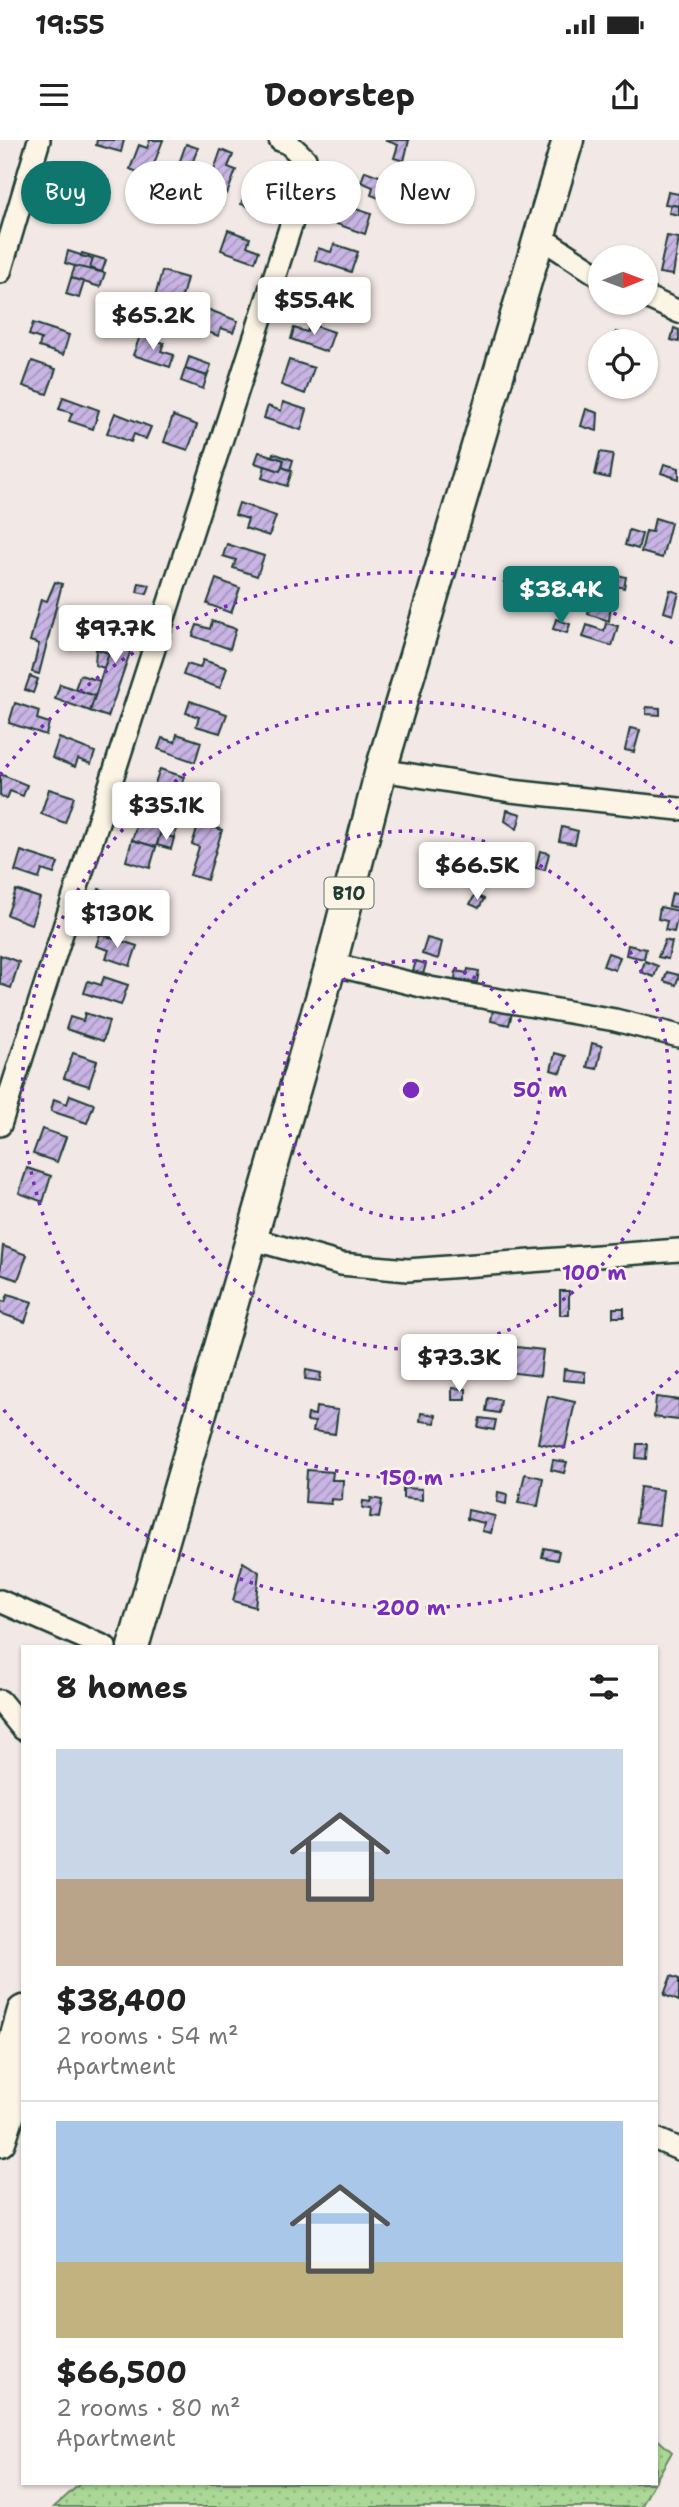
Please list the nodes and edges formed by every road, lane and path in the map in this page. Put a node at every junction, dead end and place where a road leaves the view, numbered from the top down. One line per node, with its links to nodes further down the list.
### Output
1 (39, 140): 6 (street)
2 (279, 140): 13 (street)
3 (568, 140): 4 (highway, B10)
4 (540, 237): 5 (street); 9 (highway, B10)
5 (588, 268)
6 (0, 272)
7 (658, 302): 8 (street)
8 (679, 312)
9 (382, 770): 10 (street); 11 (highway, B10)
10 (679, 809)
11 (331, 964): 12 (street); 14 (highway, B10)
12 (679, 1036)
13 (0, 1125)
14 (249, 1238): 15 (street); 18 (highway, B10)
15 (679, 1250)
16 (0, 1601): 17 (street)
17 (100, 1645)
18 (134, 1645)
19 (0, 1701): 20 (street)
20 (21, 1726)
21 (21, 2018): 23 (highway)
22 (21, 2078): 25 (highway)
23 (0, 2091)
24 (658, 2140): 26 (street)
25 (0, 2141)
26 (679, 2149)

